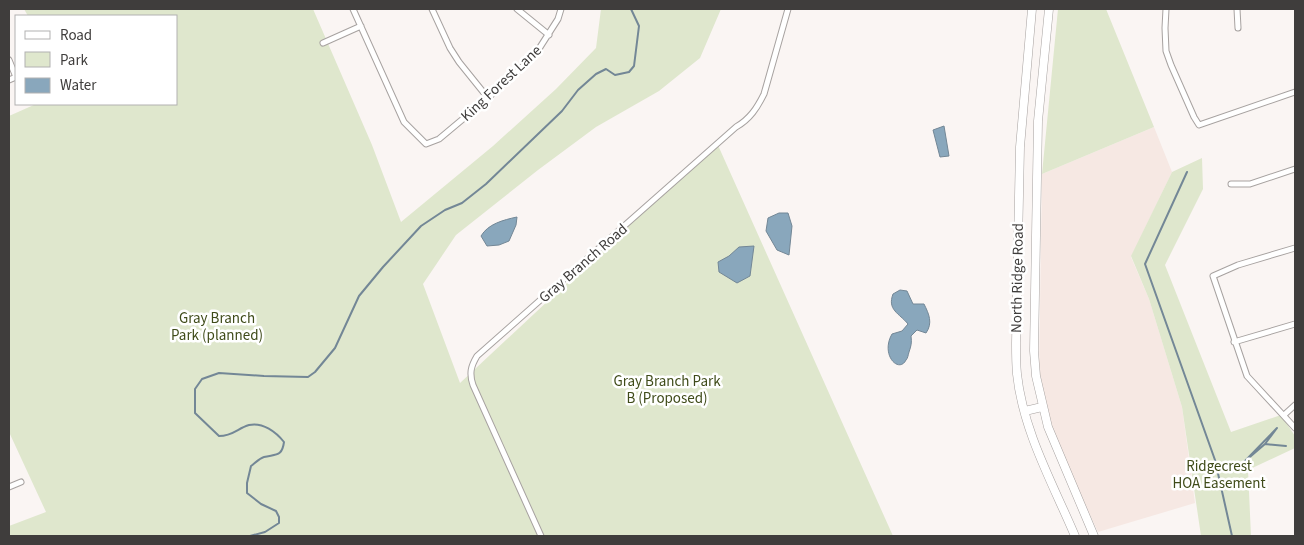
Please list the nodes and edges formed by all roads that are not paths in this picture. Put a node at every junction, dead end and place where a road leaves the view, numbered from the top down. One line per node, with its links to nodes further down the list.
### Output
1 (353, 9): 10 (street)
2 (432, 9): 17 (street)
3 (517, 9): 12 (street)
4 (561, 9): 12 (street, King Forest Lane)
5 (788, 9): 30 (street, Gray Branch Road)
6 (1032, 9): 25 (main road, North Ridge Road)
7 (1049, 9): 24 (main road, North Ridge Road)
8 (1166, 9): 16 (street)
9 (1237, 9): 11 (street)
10 (361, 26): 13 (street); 17 (street, King Forest Lane)
11 (1238, 28)
12 (549, 35): 17 (street, King Forest Lane)
13 (323, 42)
14 (9, 60): 15 (street)
15 (15, 75)
16 (1295, 92)
17 (488, 98)
18 (1295, 169): 19 (street)
19 (1231, 184)
20 (1295, 248): 22 (street)
21 (1295, 324): 22 (street)
22 (1234, 342): 26 (street)
23 (1295, 406): 26 (street)
24 (1042, 407): 25 (main road); 32 (main road, North Ridge Road)
25 (1025, 411): 31 (main road, North Ridge Road)
26 (1284, 415): 27 (street)
27 (1295, 428)
28 (21, 482): 29 (street)
29 (9, 487)
30 (541, 536)
31 (1075, 536)
32 (1094, 536)

